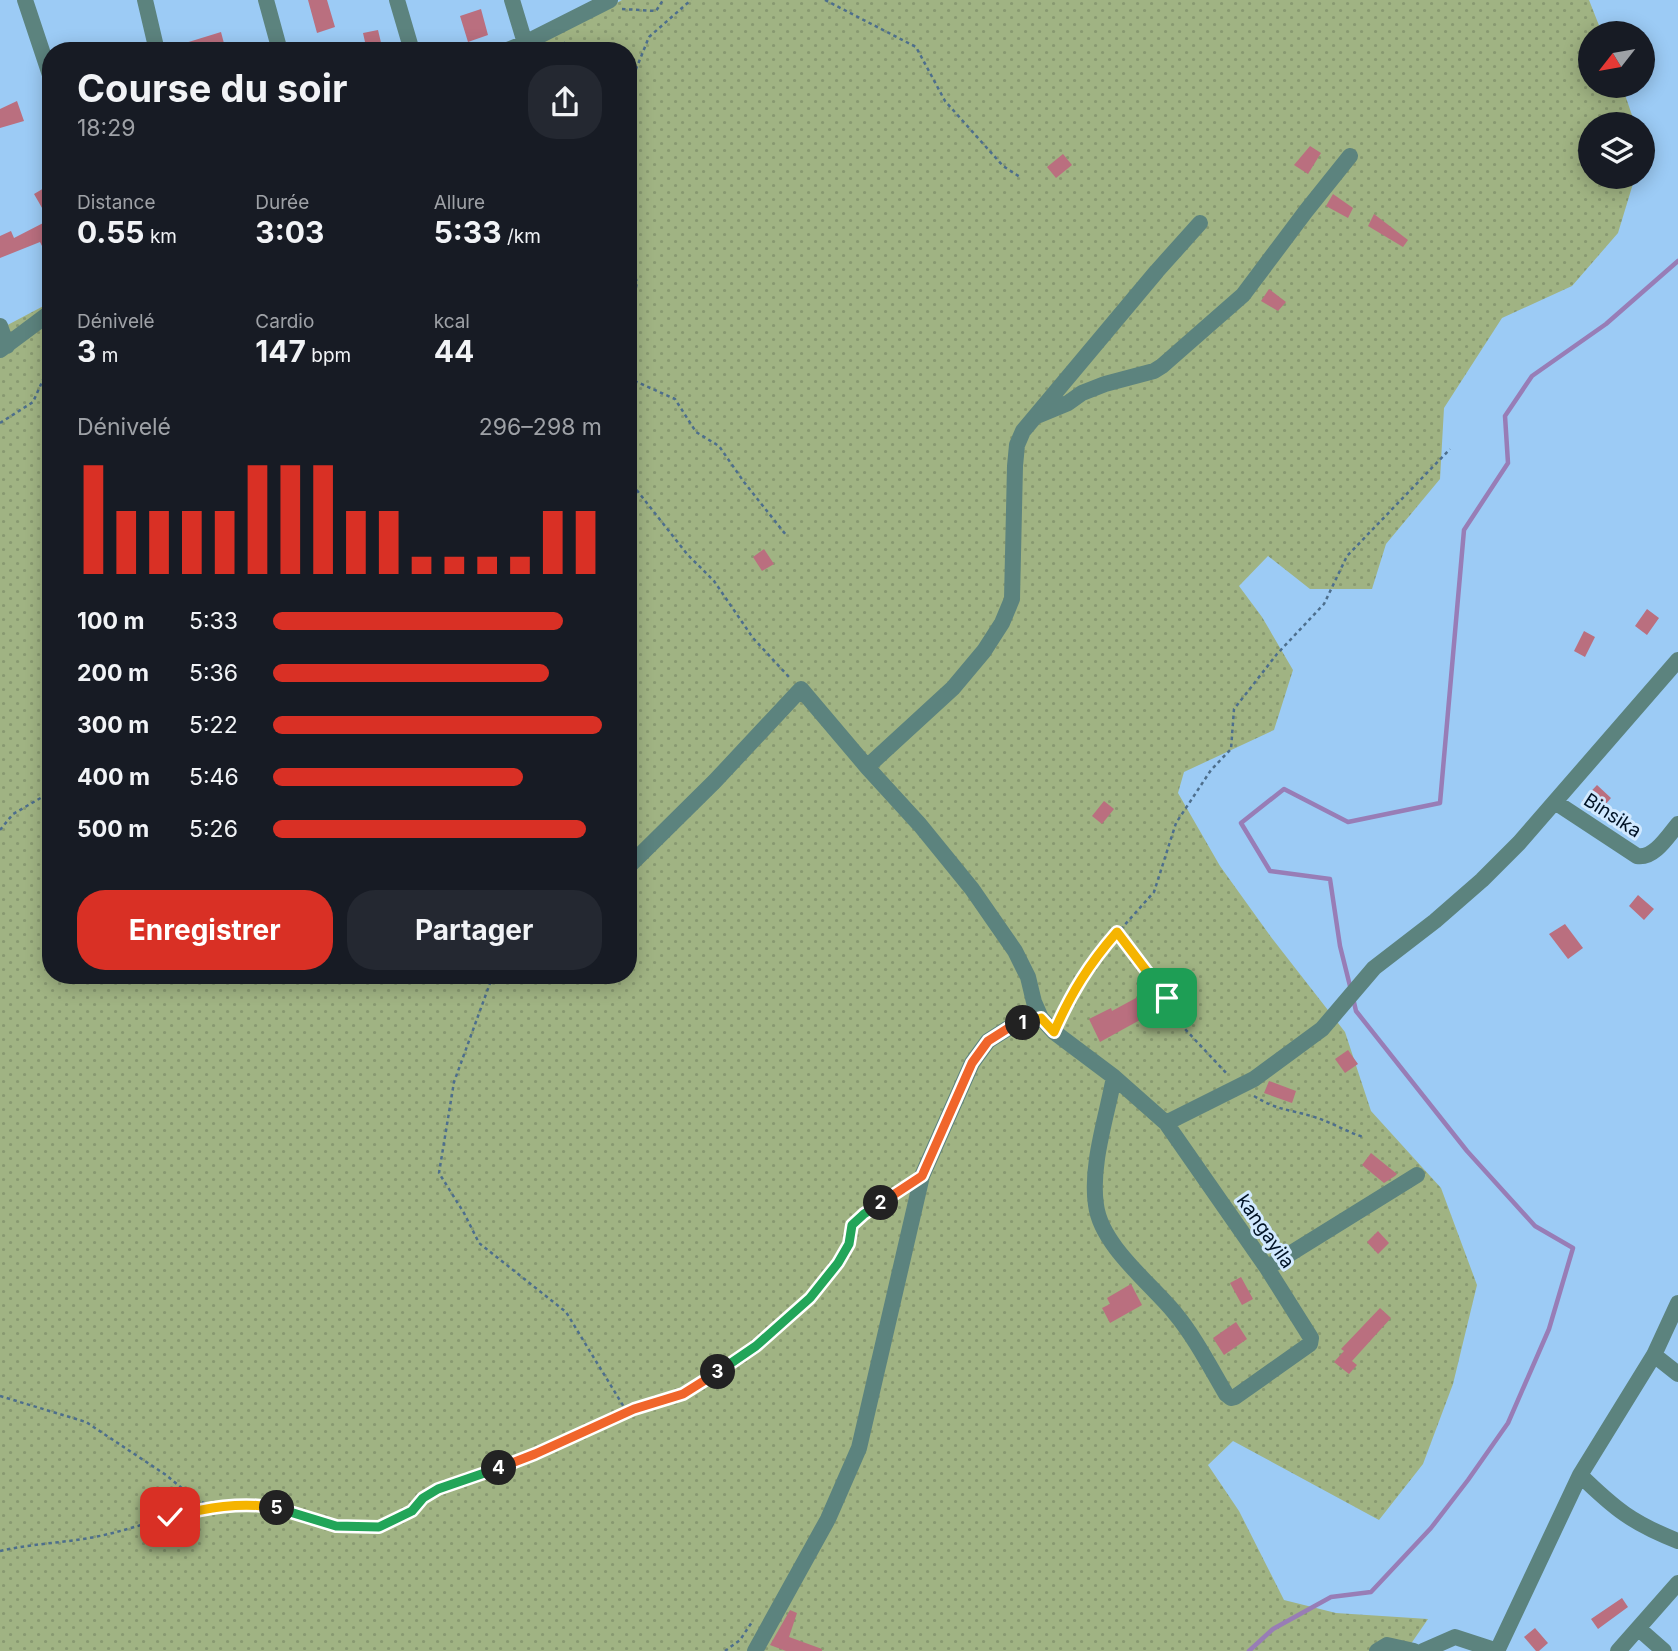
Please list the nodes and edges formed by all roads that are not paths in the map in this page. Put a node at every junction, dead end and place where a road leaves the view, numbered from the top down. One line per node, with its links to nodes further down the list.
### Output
1 (25, 0): 12 (street)
2 (145, 0): 7 (street)
3 (266, 0): 8 (street)
4 (397, 0): 9 (street)
5 (512, 0): 10 (street)
6 (611, 7): 11 (street)
7 (155, 42)
8 (278, 42)
9 (409, 42)
10 (525, 42)
11 (527, 42)
12 (42, 51)
13 (1350, 156): 18 (street)
14 (1200, 223): 18 (street)
15 (42, 319): 17 (street)
16 (0, 326): 17 (street)
17 (4, 348)
18 (1036, 416): 20 (street)
19 (1678, 660): 21 (street)
20 (867, 767): 23 (street); 24 (street)
21 (1555, 802): 22 (street, Binsika); 26 (street)
22 (1678, 824)
23 (637, 858)
24 (1041, 1018): 25 (street, kangayila); 36 (street)
25 (1114, 1077): 26 (street, kangayila); 28 (street, kangayila)
26 (1166, 1123): 28 (street, kangayila)
27 (1418, 1175): 28 (street)
28 (1268, 1268)
29 (1678, 1303): 30 (street)
30 (1654, 1355): 31 (street); 32 (street)
31 (1678, 1374)
32 (1580, 1475): 33 (street); 40 (street)
33 (1678, 1541)
34 (1678, 1583): 35 (street)
35 (1639, 1629): 41 (street); 42 (street)
36 (755, 1651)
37 (1377, 1651): 38 (street)
38 (1413, 1651)
39 (1423, 1651): 40 (street)
40 (1498, 1651)
41 (1618, 1651)
42 (1664, 1651)

